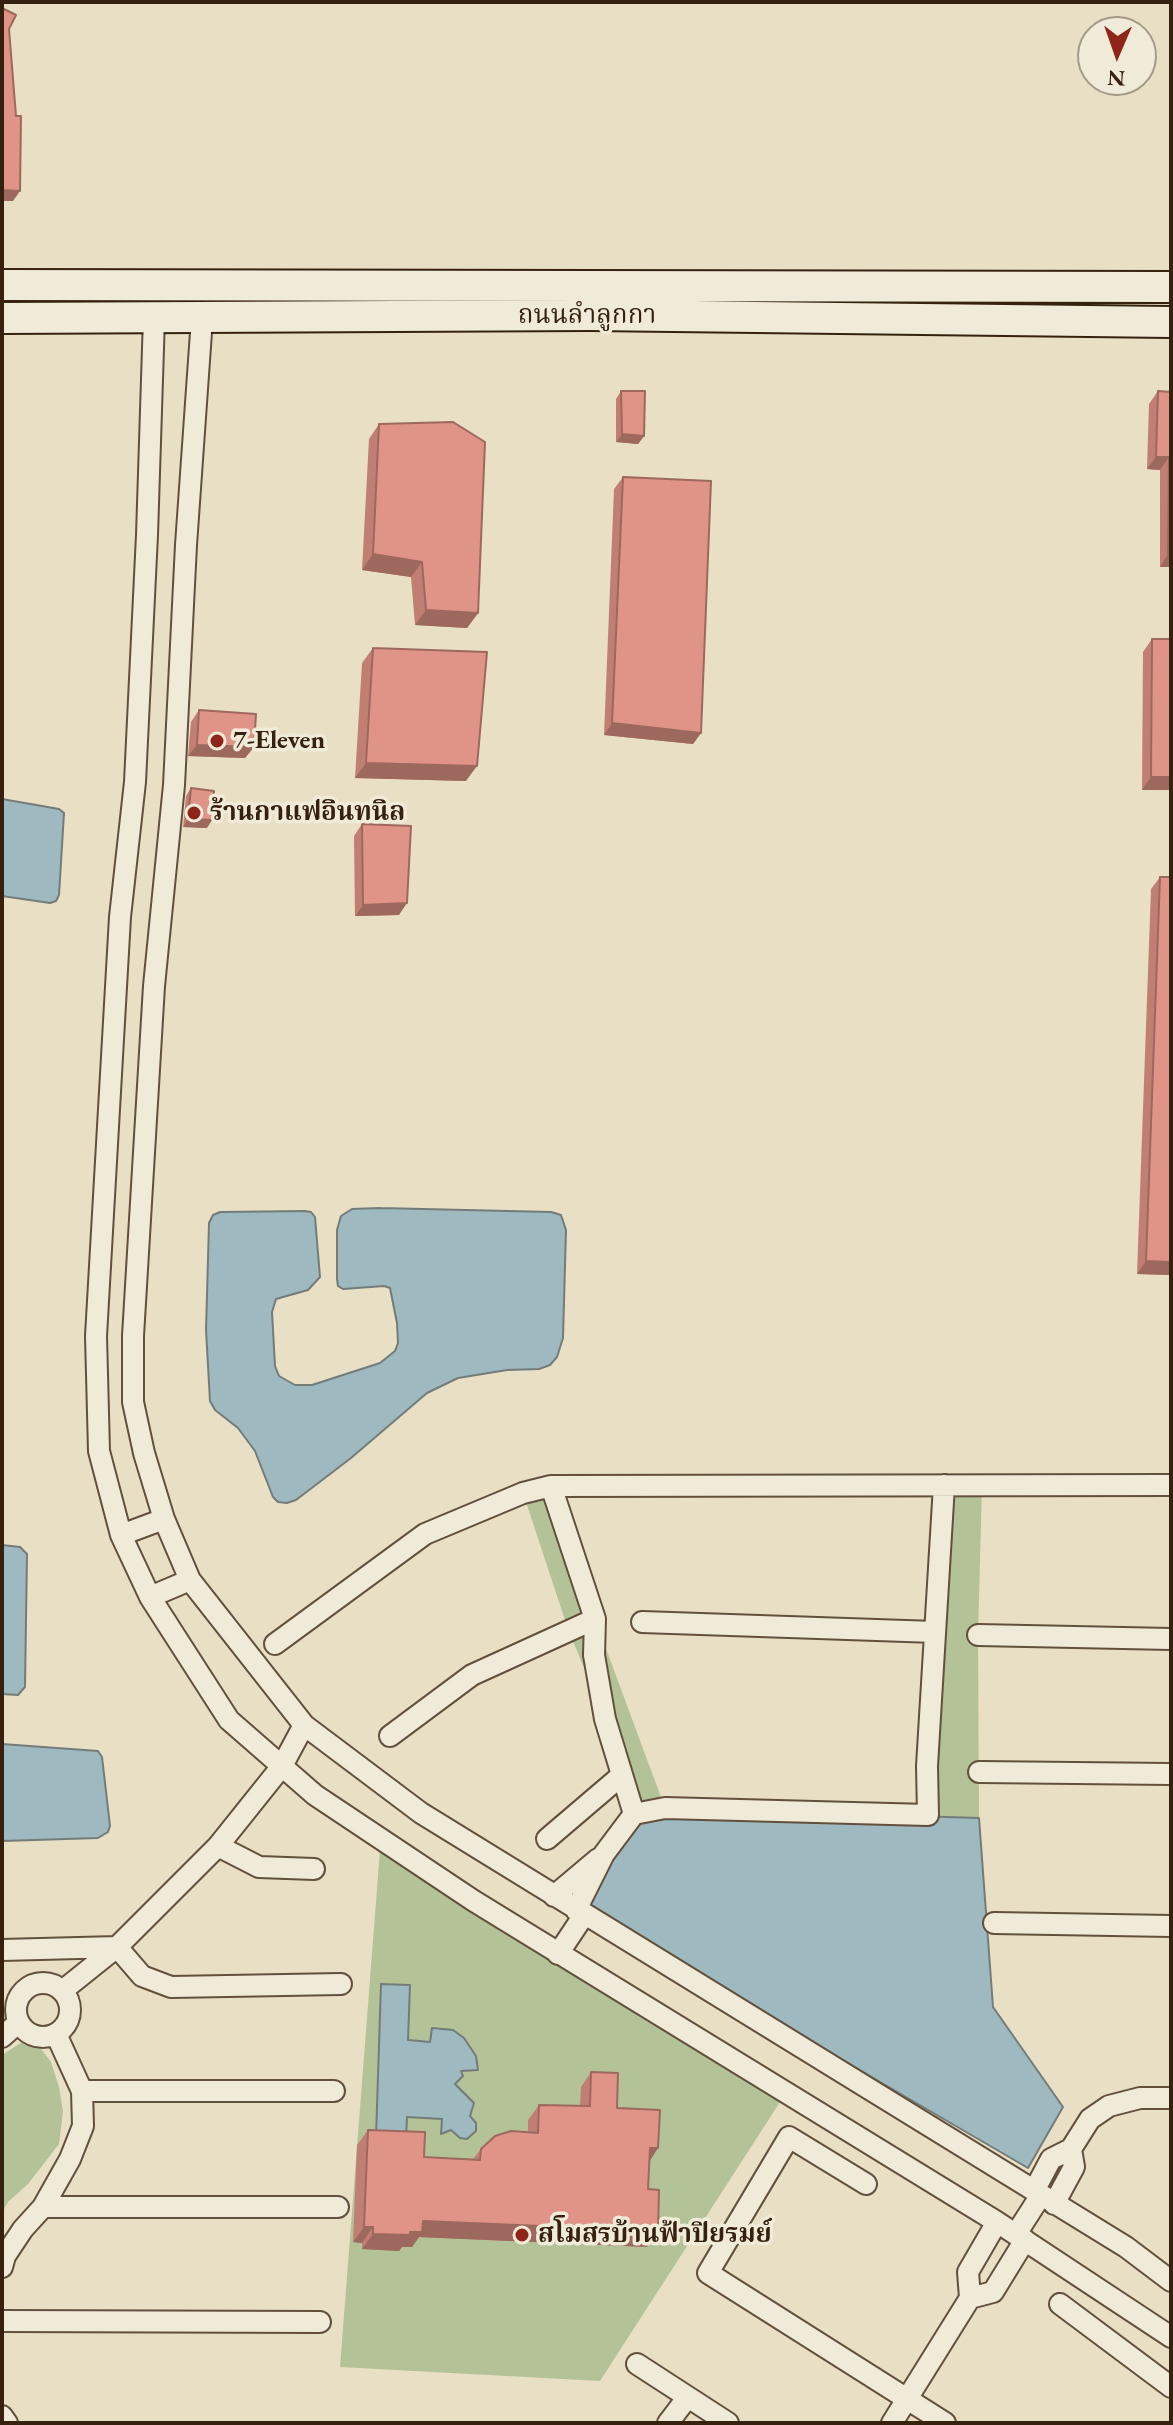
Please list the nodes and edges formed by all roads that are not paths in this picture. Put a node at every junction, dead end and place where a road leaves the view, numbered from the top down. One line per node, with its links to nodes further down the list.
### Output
1 (2, 285): 2 (main road, ถนนลำลูกกา)
2 (1171, 287)
3 (154, 317): 4 (main road, ถนนลำลูกกา); 5 (main road, ถนนลำลูกกา); 11 (street)
4 (2, 318)
5 (202, 318): 6 (main road, ถนนลำลูกกา); 10 (street)
6 (1171, 322)
7 (944, 1485): 8 (street); 9 (street); 16 (street)
8 (1171, 1485)
9 (551, 1486): 14 (street); 19 (street)
10 (164, 1519): 11 (street); 12 (street)
11 (121, 1535): 13 (street)
12 (190, 1580): 13 (street); 20 (street)
13 (150, 1597): 22 (street)
14 (595, 1619): 21 (street); 25 (street)
15 (642, 1622): 16 (street)
16 (935, 1632): 26 (street)
17 (978, 1635): 18 (street)
18 (1171, 1639)
19 (275, 1644)
20 (304, 1725): 22 (street); 31 (street)
21 (390, 1736)
22 (282, 1766): 28 (street); 37 (street)
23 (979, 1772): 24 (street)
24 (1171, 1774)
25 (622, 1775): 26 (street); 27 (street)
26 (634, 1814): 29 (street)
27 (547, 1839)
28 (218, 1846): 30 (street); 35 (street)
29 (604, 1854): 31 (street); 32 (street)
30 (314, 1869)
31 (554, 1896): 32 (street)
32 (580, 1912): 37 (street); 47 (street)
33 (994, 1923): 34 (street)
34 (1171, 1926)
35 (117, 1947): 36 (street); 38 (street); 39 (street)
36 (2, 1950)
37 (558, 1954): 50 (street)
38 (341, 1984)
39 (62, 1991): 40 (street); 41 (street)
40 (19, 2022): 41 (street); 42 (street)
41 (56, 2034): 43 (street)
42 (2, 2037)
43 (82, 2091): 44 (street); 48 (street)
44 (334, 2091)
45 (1171, 2098): 47 (street)
46 (866, 2184): 62 (street)
47 (1043, 2197): 51 (street); 53 (street)
48 (43, 2207): 49 (street); 52 (street)
49 (338, 2207)
50 (997, 2222): 51 (street); 54 (street)
51 (1020, 2237): 54 (street); 58 (street)
52 (2, 2267)
53 (1171, 2281)
54 (970, 2298): 62 (street)
55 (1060, 2304): 60 (street)
56 (2, 2321): 57 (street)
57 (320, 2322)
58 (1171, 2337)
59 (637, 2364): 61 (street)
60 (1171, 2387)
61 (687, 2398): 65 (street); 66 (street)
62 (907, 2399): 67 (street); 68 (street)
63 (2, 2416): 64 (street)
64 (7, 2423)
65 (668, 2423)
66 (728, 2423)
67 (892, 2423)
68 (945, 2423)

